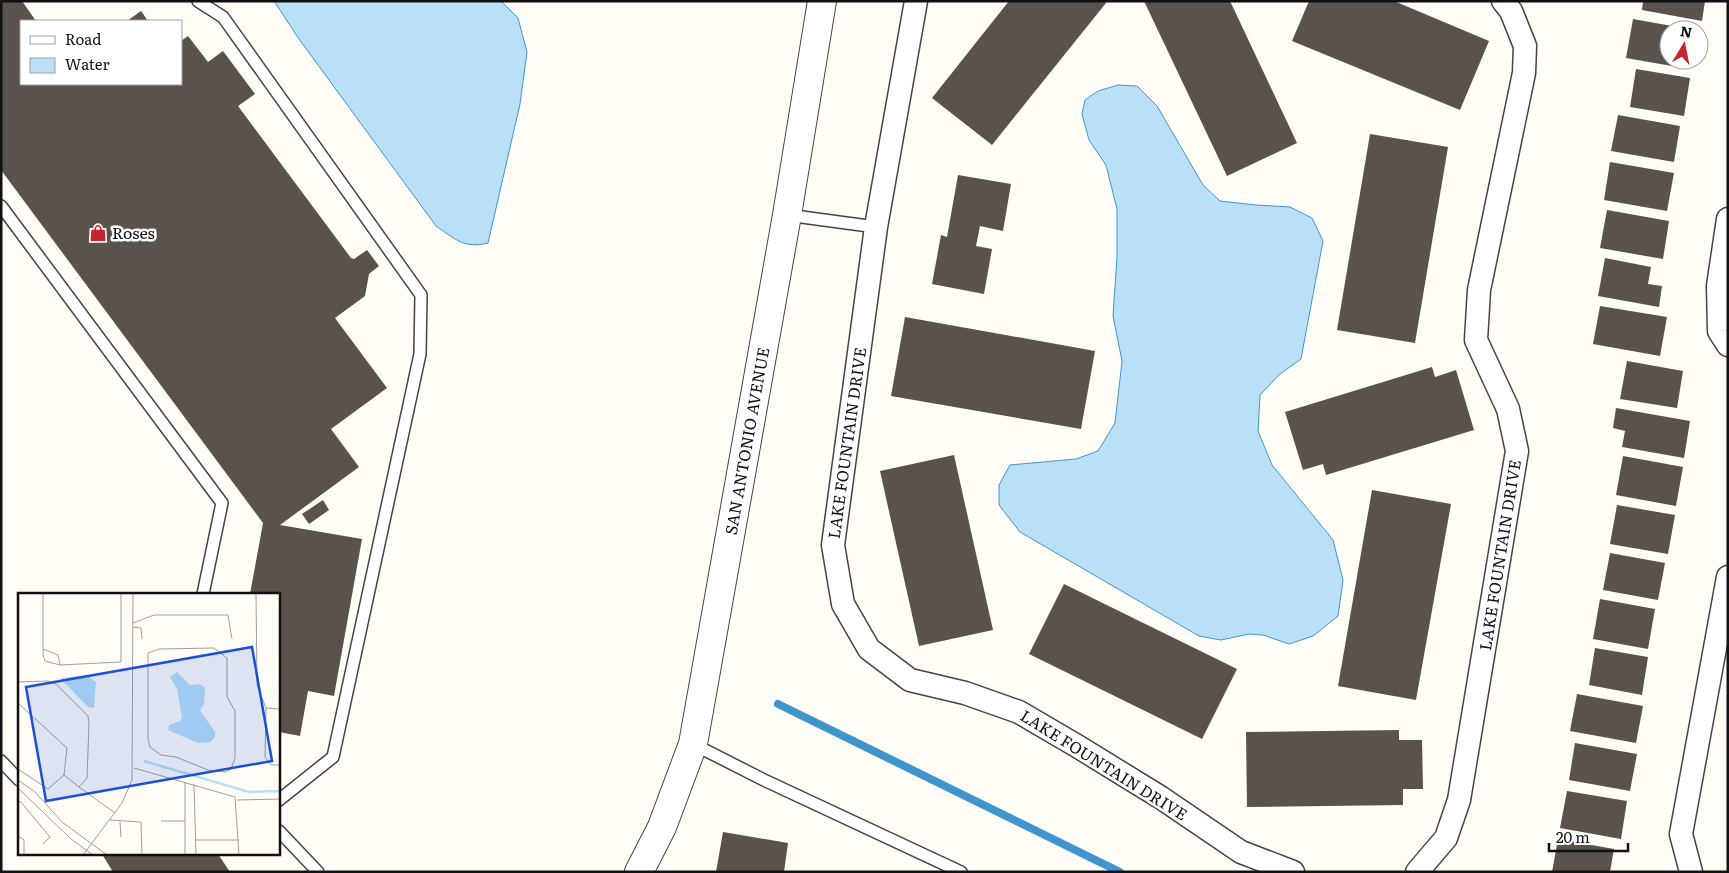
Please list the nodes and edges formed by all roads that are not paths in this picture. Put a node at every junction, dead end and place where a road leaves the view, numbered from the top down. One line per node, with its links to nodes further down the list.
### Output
1 (198, 1): 15 (lane)
2 (822, 1): 6 (street, SAN ANTONIO AVENUE)
3 (916, 1): 8 (street, LAKE FOUNTAIN DRIVE)
4 (1503, 1): 21 (street, LAKE FOUNTAIN DRIVE)
5 (1, 206): 11 (lane)
6 (787, 215): 8 (lane); 12 (street, SAN ANTONIO AVENUE)
7 (1728, 219): 9 (street)
8 (876, 227): 20 (street, LAKE FOUNTAIN DRIVE)
9 (1728, 345)
10 (1728, 577): 22 (street)
11 (203, 593)
12 (693, 744): 18 (street, SAN ANTONIO AVENUE); 19 (lane)
13 (1, 761): 14 (lane)
14 (18, 779)
15 (280, 799)
16 (280, 832): 17 (lane)
17 (318, 872)
18 (639, 872)
19 (961, 872)
20 (1293, 872)
21 (1417, 872)
22 (1691, 872)

